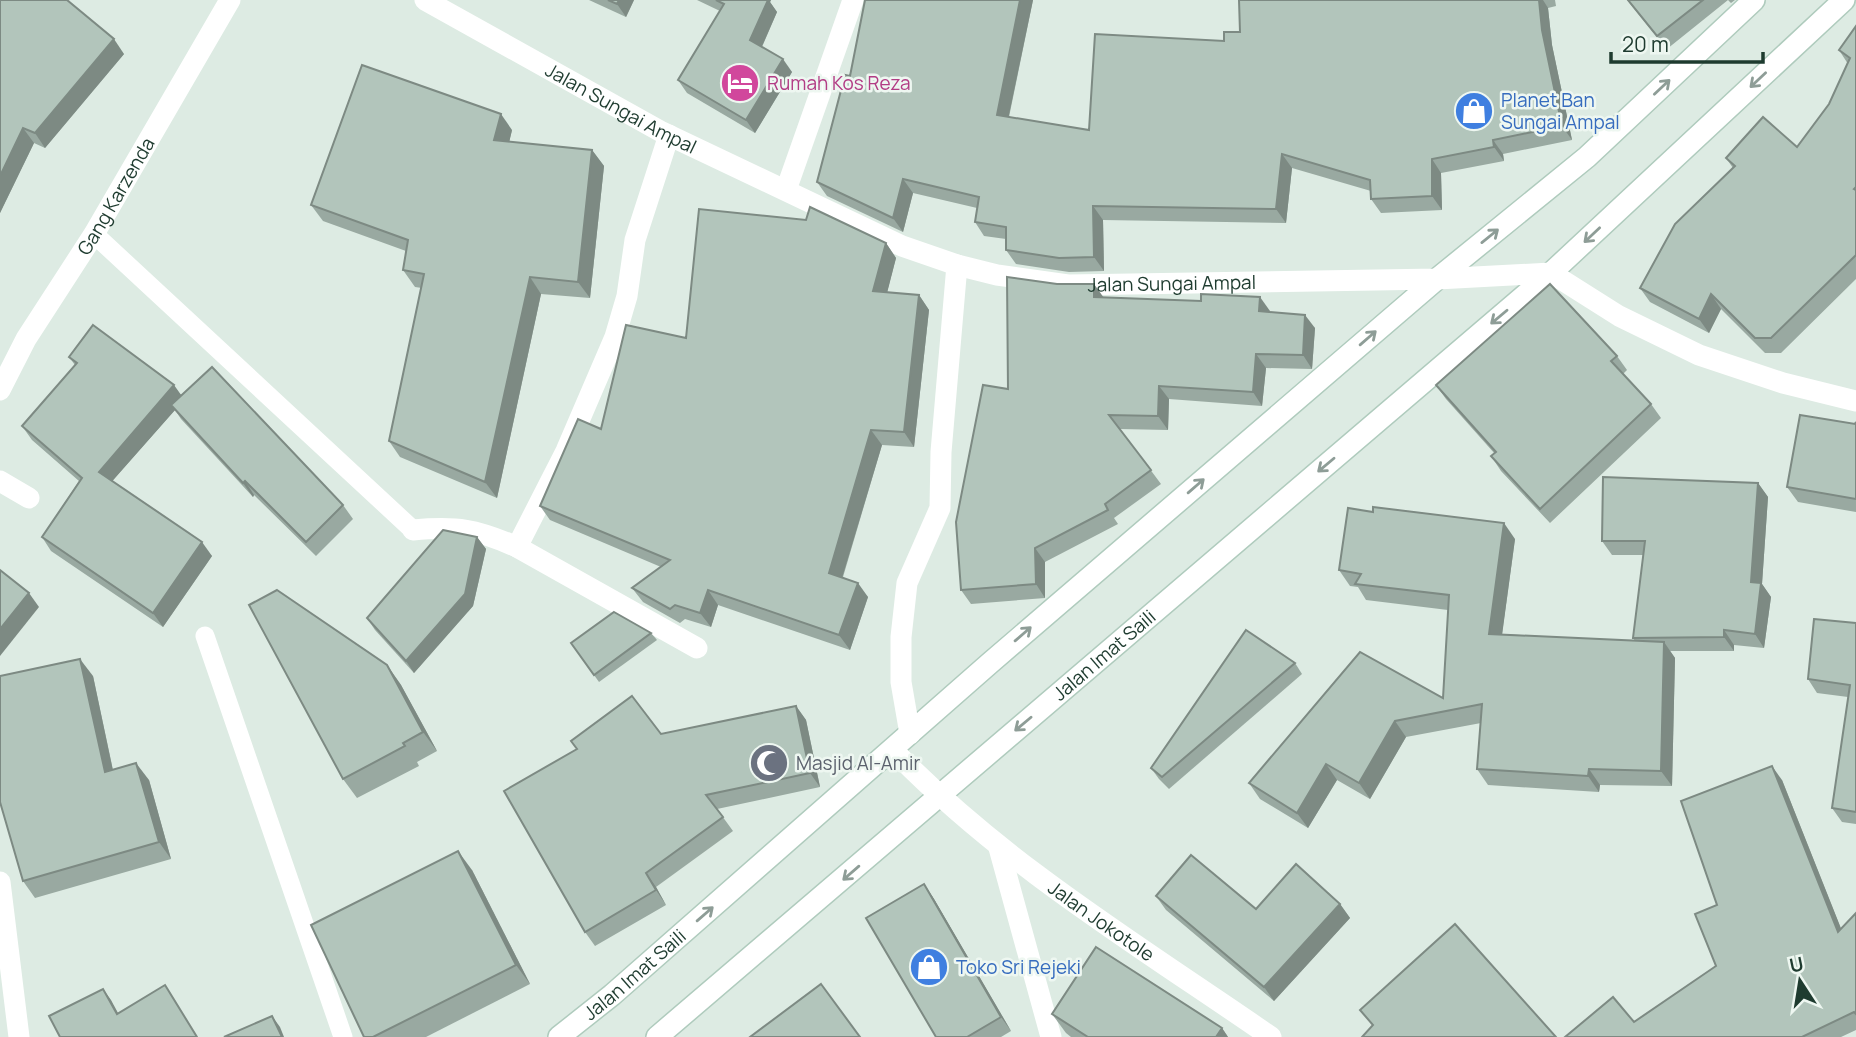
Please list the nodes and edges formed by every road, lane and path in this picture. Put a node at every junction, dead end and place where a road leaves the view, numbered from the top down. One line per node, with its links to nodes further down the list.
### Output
1 (230, 0): 8 (street, Gang Karzenda)
2 (425, 0): 6 (street, Jalan Sungai Ampal)
3 (853, 0): 7 (street)
4 (1754, 0): 11 (street, one-way to 4)
5 (1844, 0): 10 (street, one-way to 10)
6 (669, 135): 7 (street, Jalan Sungai Ampal); 17 (street)
7 (786, 190): 9 (street, Jalan Sungai Ampal)
8 (94, 234): 12 (street, Gang Karzenda); 16 (lane)
9 (957, 265): 11 (street, Jalan Sungai Ampal); 20 (street)
10 (1551, 273): 11 (street, Jalan Sungai Ampal); 13 (street); 22 (street, Jalan Imat Saili, one-way to 22)
11 (1437, 279): 20 (street, Jalan Imat Saili, one-way to 11)
12 (0, 390)
13 (1856, 401)
14 (0, 481): 15 (street)
15 (29, 499)
16 (412, 530): 17 (street)
17 (517, 547): 19 (street)
18 (205, 636): 26 (lane)
19 (697, 648)
20 (910, 734): 21 (street, Jalan Imat Saili)
21 (893, 750): 22 (street, Jalan Jokotole); 27 (street, Jalan Imat Saili, one-way to 21)
22 (938, 796): 23 (street, Jalan Jokotole); 28 (street, Jalan Imat Saili, one-way to 28)
23 (999, 848): 29 (street); 30 (street, Jalan Jokotole)
24 (0, 882): 25 (street)
25 (19, 1037)
26 (343, 1037)
27 (559, 1037)
28 (657, 1037)
29 (1051, 1037)
30 (1271, 1037)

